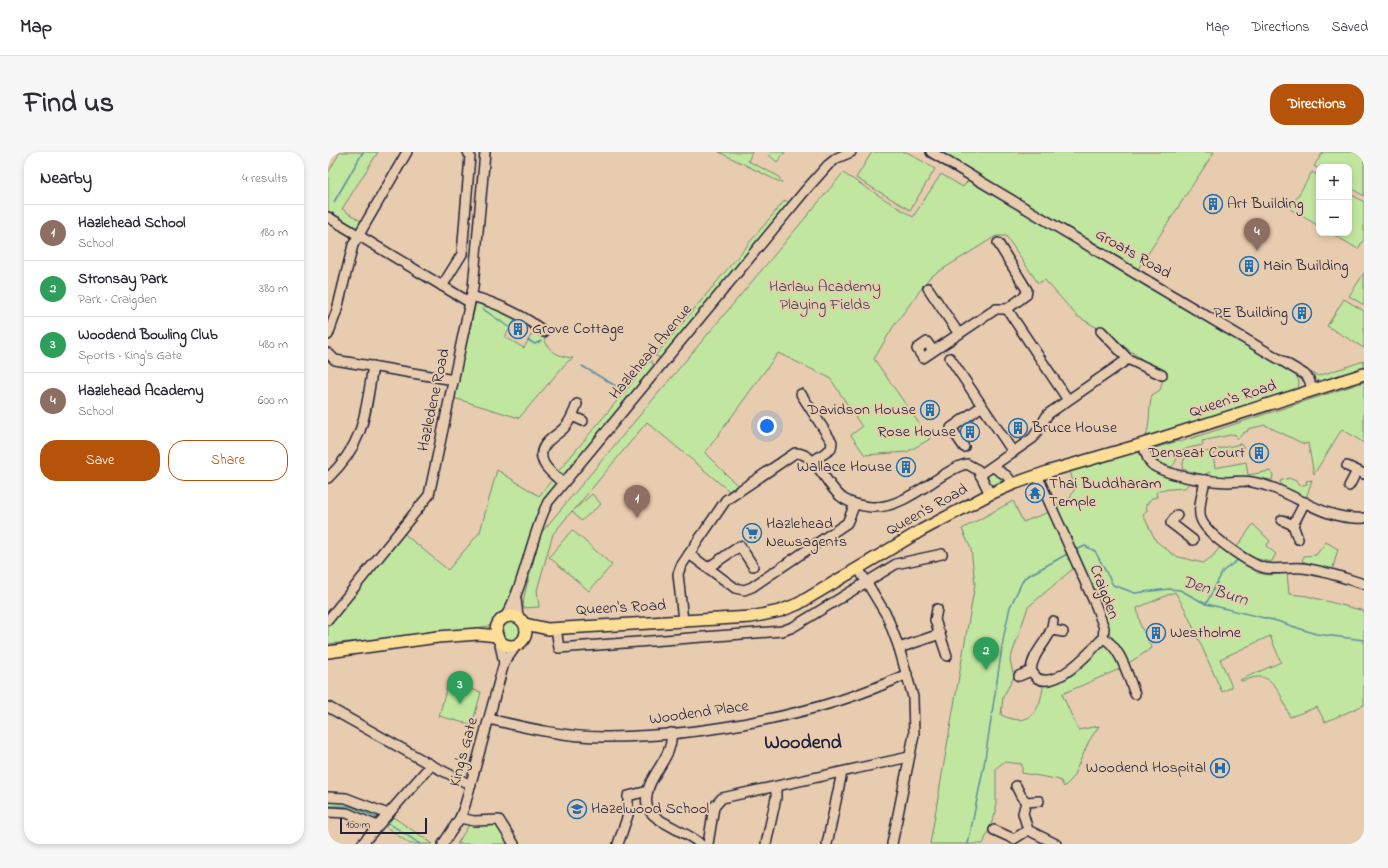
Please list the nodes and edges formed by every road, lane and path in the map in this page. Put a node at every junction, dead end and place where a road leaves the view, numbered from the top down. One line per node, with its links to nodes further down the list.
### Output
1 (407, 152): 7 (street)
2 (468, 152): 9 (street)
3 (485, 152): 11 (street, Hazledene Road)
4 (850, 152): 43 (street, Hazlehead Avenue)
5 (931, 152): 25 (street, Groats Road)
6 (328, 217): 7 (street)
7 (358, 236): 9 (street); 16 (street)
8 (998, 242): 12 (street)
9 (442, 286): 11 (street)
10 (928, 288): 15 (street)
11 (470, 299): 14 (street); 24 (street, Hazledene Road)
12 (1006, 309): 15 (street); 27 (street)
13 (1101, 331): 20 (street)
14 (544, 332)
15 (959, 334): 18 (street)
16 (328, 336)
17 (933, 351): 18 (street)
18 (946, 352): 29 (street)
19 (328, 353): 21 (street)
20 (1128, 359): 23 (street); 27 (street)
21 (374, 366): 24 (street); 41 (street)
22 (1364, 374): 25 (main road, Queen's Road)
23 (1162, 375)
24 (454, 380): 64 (street, Hazledene Road)
25 (1312, 390): 32 (main road, Queen's Road)
26 (801, 394): 35 (street)
27 (1068, 400): 34 (street)
28 (578, 404): 30 (street)
29 (982, 406): 33 (street); 34 (street)
30 (572, 416): 31 (street); 43 (street)
31 (583, 421)
32 (1143, 444): 40 (main road, Queen's Road); 42 (street)
33 (964, 447)
34 (1013, 452): 37 (street)
35 (813, 461): 48 (street); 55 (street)
36 (1346, 466): 38 (street)
37 (993, 467): 39 (street); 44 (street)
38 (1361, 472): 45 (street)
39 (980, 475): 46 (street); 48 (street)
40 (1037, 475): 44 (main road, Queen's Road); 74 (street, Craigden)
41 (328, 478)
42 (1204, 480): 47 (street); 53 (street)
43 (563, 483): 62 (street, Hazlehead Avenue)
44 (1013, 484): 46 (main road, Queen's Road)
45 (1349, 486)
46 (990, 494): 59 (main road, Queen's Road)
47 (1305, 502): 50 (street); 52 (street)
48 (854, 504): 58 (street)
49 (1177, 515): 53 (street)
50 (1364, 518)
51 (1282, 520): 52 (street)
52 (1293, 525): 54 (street)
53 (1205, 528): 61 (street)
54 (1298, 539)
55 (689, 554): 58 (street); 67 (street)
56 (938, 558): 60 (street, Queen's Road)
57 (753, 566): 58 (street)
58 (709, 567)
59 (858, 568): 60 (street); 67 (main road, Queen's Road)
60 (866, 583): 68 (street, Queen's Road); 76 (street)
61 (1364, 584)
62 (516, 599): 65 (street, Hazlehead Avenue); 66 (street, Hazlehead Avenue)
63 (937, 609): 71 (street)
64 (328, 620)
65 (502, 620): 66 (main road); 70 (main road); 72 (main road)
66 (521, 621): 68 (main road, Queen's Road); 73 (main road)
67 (683, 621): 68 (main road, Queen's Road)
68 (554, 630): 73 (main road, Queen's Road)
69 (1063, 632): 80 (street)
70 (478, 634): 72 (main road); 77 (main road)
71 (940, 634): 76 (street); 78 (street)
72 (498, 638): 75 (main road); 79 (street, King's Gate)
73 (525, 638): 75 (main road)
74 (1103, 638): 80 (street, Craigden); 83 (street)
75 (516, 646): 79 (street, King's Gate)
76 (899, 648): 81 (street)
77 (328, 652)
78 (948, 656)
79 (504, 663): 85 (street, King's Gate)
80 (1031, 671): 82 (street)
81 (907, 674): 86 (street, Woodend Place); 87 (street)
82 (1019, 676)
83 (1135, 694)
84 (328, 707): 88 (street)
85 (489, 719): 86 (street, Woodend Place); 90 (street, King's Gate)
86 (672, 733): 93 (street)
87 (909, 757): 89 (street); 111 (street)
88 (431, 765): 90 (street); 98 (street)
89 (842, 772): 92 (street); 110 (street)
90 (471, 785): 99 (street, King's Gate)
91 (1016, 786): 96 (street)
92 (776, 787): 108 (street); 109 (street)
93 (648, 791): 106 (street); 107 (street)
94 (328, 798): 98 (street)
95 (1039, 801): 96 (street)
96 (1026, 802): 102 (street)
97 (328, 812): 100 (street)
98 (388, 815): 100 (street)
99 (460, 818): 104 (street, King's Gate); 105 (street)
100 (378, 825): 103 (street)
101 (994, 830): 102 (street)
102 (1028, 830): 112 (street)
103 (362, 844)
104 (443, 844)
105 (514, 844)
106 (618, 844)
107 (700, 844)
108 (708, 844)
109 (766, 844)
110 (827, 844)
111 (892, 844)
112 (1056, 844)

